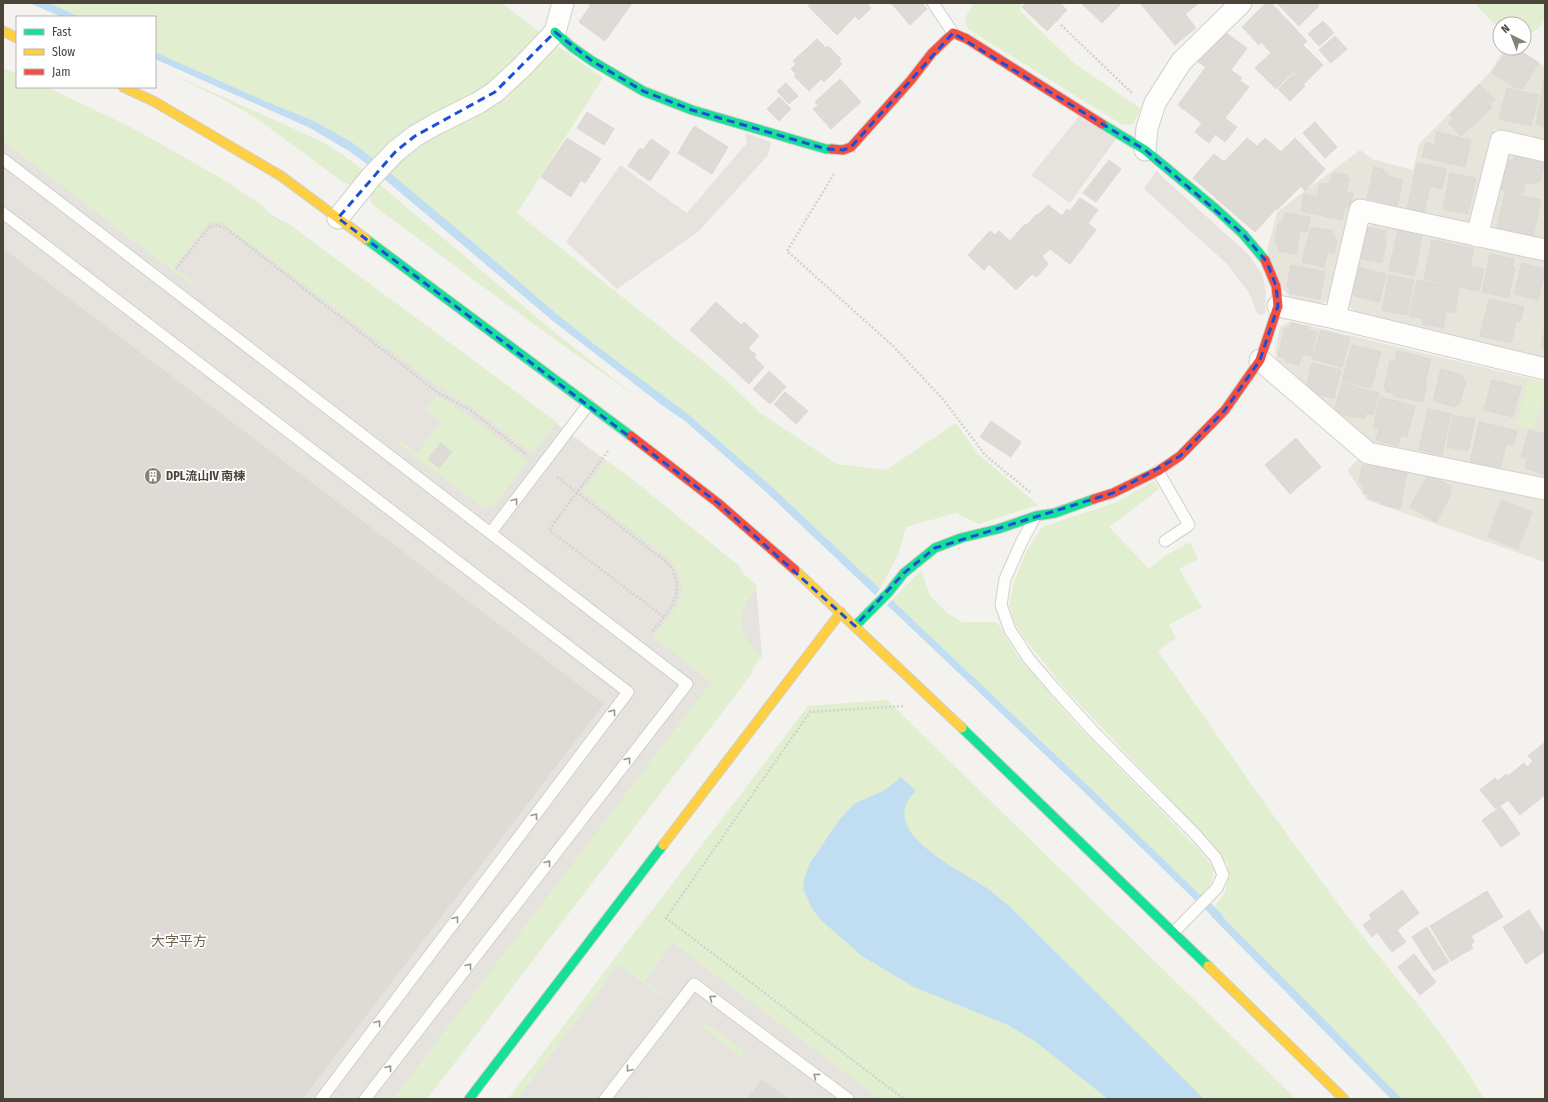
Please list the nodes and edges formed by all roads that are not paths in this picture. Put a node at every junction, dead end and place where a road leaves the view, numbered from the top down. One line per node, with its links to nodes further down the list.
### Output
1 (563, 3): 5 (street)
2 (934, 3): 6 (lane)
3 (1241, 3): 9 (street)
4 (3, 31): 7 (street)
5 (555, 32): 6 (street); 13 (street)
6 (953, 33): 9 (street)
7 (16, 38)
8 (125, 88): 13 (street)
9 (1145, 150): 16 (street)
10 (1545, 150): 14 (street)
11 (3, 159): 24 (lane)
12 (3, 213): 29 (lane, one-way to 12)
13 (338, 218): 20 (street)
14 (1477, 236): 15 (street); 17 (street)
15 (1545, 250)
16 (1278, 306): 17 (street); 18 (street)
17 (1335, 318): 19 (street)
18 (1260, 360): 21 (street); 22 (street)
19 (1545, 369)
20 (588, 404): 24 (lane, one-way to 20); 26 (street)
21 (1158, 471): 23 (street); 25 (lane)
22 (1545, 490)
23 (1036, 516): 27 (street); 28 (lane)
24 (491, 532): 30 (lane, one-way to 24)
25 (1165, 541)
26 (841, 612): 27 (street); 31 (street)
27 (855, 626): 28 (street)
28 (1174, 932): 34 (street)
29 (321, 1099)
30 (365, 1099)
31 (469, 1099)
32 (606, 1099): 33 (lane, one-way to 32)
33 (848, 1099)
34 (1344, 1099)

